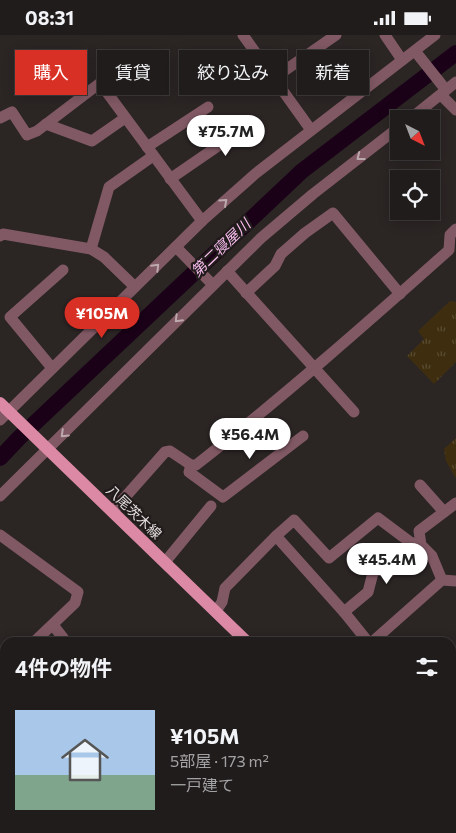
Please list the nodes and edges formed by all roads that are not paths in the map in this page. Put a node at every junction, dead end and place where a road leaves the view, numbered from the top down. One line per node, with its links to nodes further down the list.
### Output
1 (243, 35): 5 (street)
2 (336, 35): 8 (street)
3 (385, 35): 7 (street)
4 (435, 35): 6 (street)
5 (254, 50)
6 (414, 51): 7 (street); 10 (street)
7 (402, 61): 19 (street)
8 (287, 69)
9 (456, 82): 10 (street)
10 (443, 92): 13 (street); 14 (street)
11 (286, 95): 19 (street)
12 (208, 107): 15 (street)
13 (421, 110)
14 (456, 110)
15 (197, 115): 21 (street); 22 (street)
16 (0, 118): 18 (street)
17 (125, 118): 18 (street); 18 (street); 21 (street)
18 (46, 124)
19 (311, 131): 23 (street, one-way to 19)
20 (390, 134): 29 (street, one-way to 29)
21 (150, 152): 22 (street); 27 (street)
22 (170, 179): 23 (street)
23 (202, 221): 26 (street)
24 (456, 229): 33 (street)
25 (0, 236): 27 (street)
26 (176, 247): 30 (street); 31 (street, one-way to 26)
27 (91, 249): 31 (street)
28 (62, 270): 34 (street)
29 (227, 271): 30 (street); 32 (street)
30 (213, 285): 40 (street, one-way to 40)
31 (135, 287): 35 (street)
32 (246, 293): 33 (street); 36 (street)
33 (400, 294): 36 (street)
34 (5, 320): 35 (street)
35 (52, 367): 37 (street)
36 (315, 369): 38 (street); 41 (street)
37 (5, 412): 40 (main road, 八尾茨木線)
38 (354, 412)
39 (303, 436): 41 (street)
40 (46, 448): 43 (street); 47 (main road, 八尾茨木線)
41 (191, 465): 47 (street)
42 (420, 485): 46 (street)
43 (0, 496)
44 (456, 503): 46 (street)
45 (211, 506): 51 (street)
46 (444, 512): 50 (street)
47 (112, 513): 51 (main road, 八尾茨木線)
48 (0, 535): 56 (street)
49 (276, 536): 50 (street); 54 (street); 55 (street)
50 (421, 545): 52 (street); 55 (street)
51 (165, 562): 54 (main road, 八尾茨木線)
52 (442, 580): 53 (street); 61 (street)
53 (456, 581)
54 (216, 611): 59 (main road, 八尾茨木線)
55 (344, 612): 60 (street)
56 (53, 625): 57 (street); 58 (street)
57 (40, 637)
58 (63, 637)
59 (242, 637)
60 (365, 637)
61 (377, 637)

